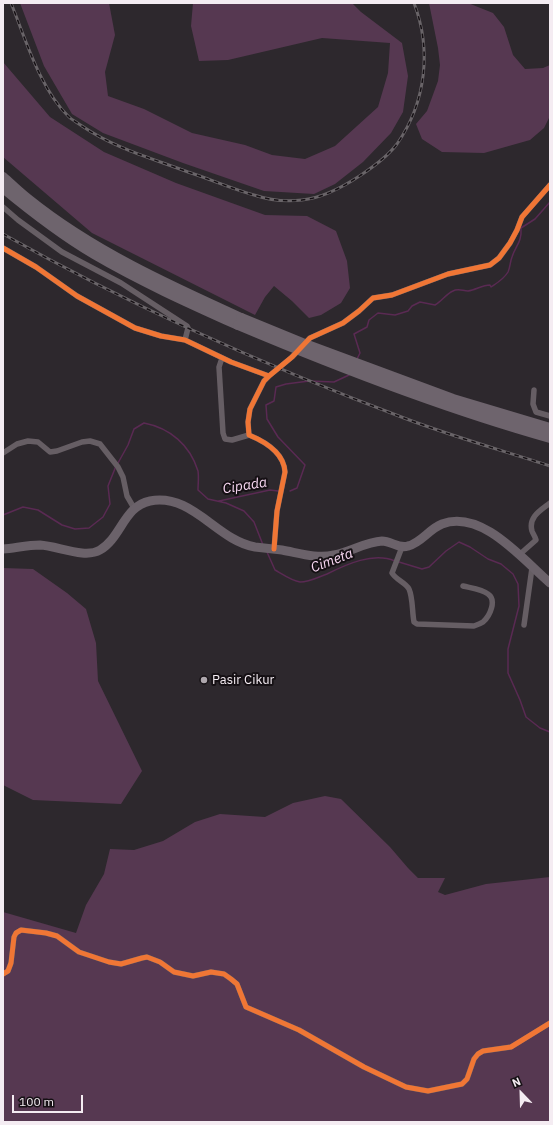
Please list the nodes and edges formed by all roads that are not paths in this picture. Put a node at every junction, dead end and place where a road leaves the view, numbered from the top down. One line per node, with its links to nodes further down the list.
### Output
1 (3, 177): 6 (highway)
2 (550, 184): 9 (street)
3 (3, 188): 6 (highway)
4 (3, 207): 7 (street)
5 (3, 248): 7 (street)
6 (240, 322): 12 (highway, bridge); 14 (highway, bridge)
7 (185, 340): 8 (street)
8 (222, 358): 9 (street); 13 (street)
9 (269, 376): 13 (street)
10 (534, 390): 11 (street)
11 (550, 416)
12 (550, 428)
13 (249, 435): 19 (street)
14 (550, 438)
15 (3, 453): 17 (street)
16 (550, 503): 21 (street)
17 (134, 508): 18 (highway); 19 (highway)
18 (3, 549)
19 (271, 549): 20 (highway)
20 (400, 550): 21 (highway); 24 (street)
21 (519, 555): 22 (highway)
22 (532, 568): 23 (highway); 25 (street)
23 (550, 584)
24 (463, 586)
25 (524, 625)
26 (3, 974): 27 (street)
27 (550, 1023)

